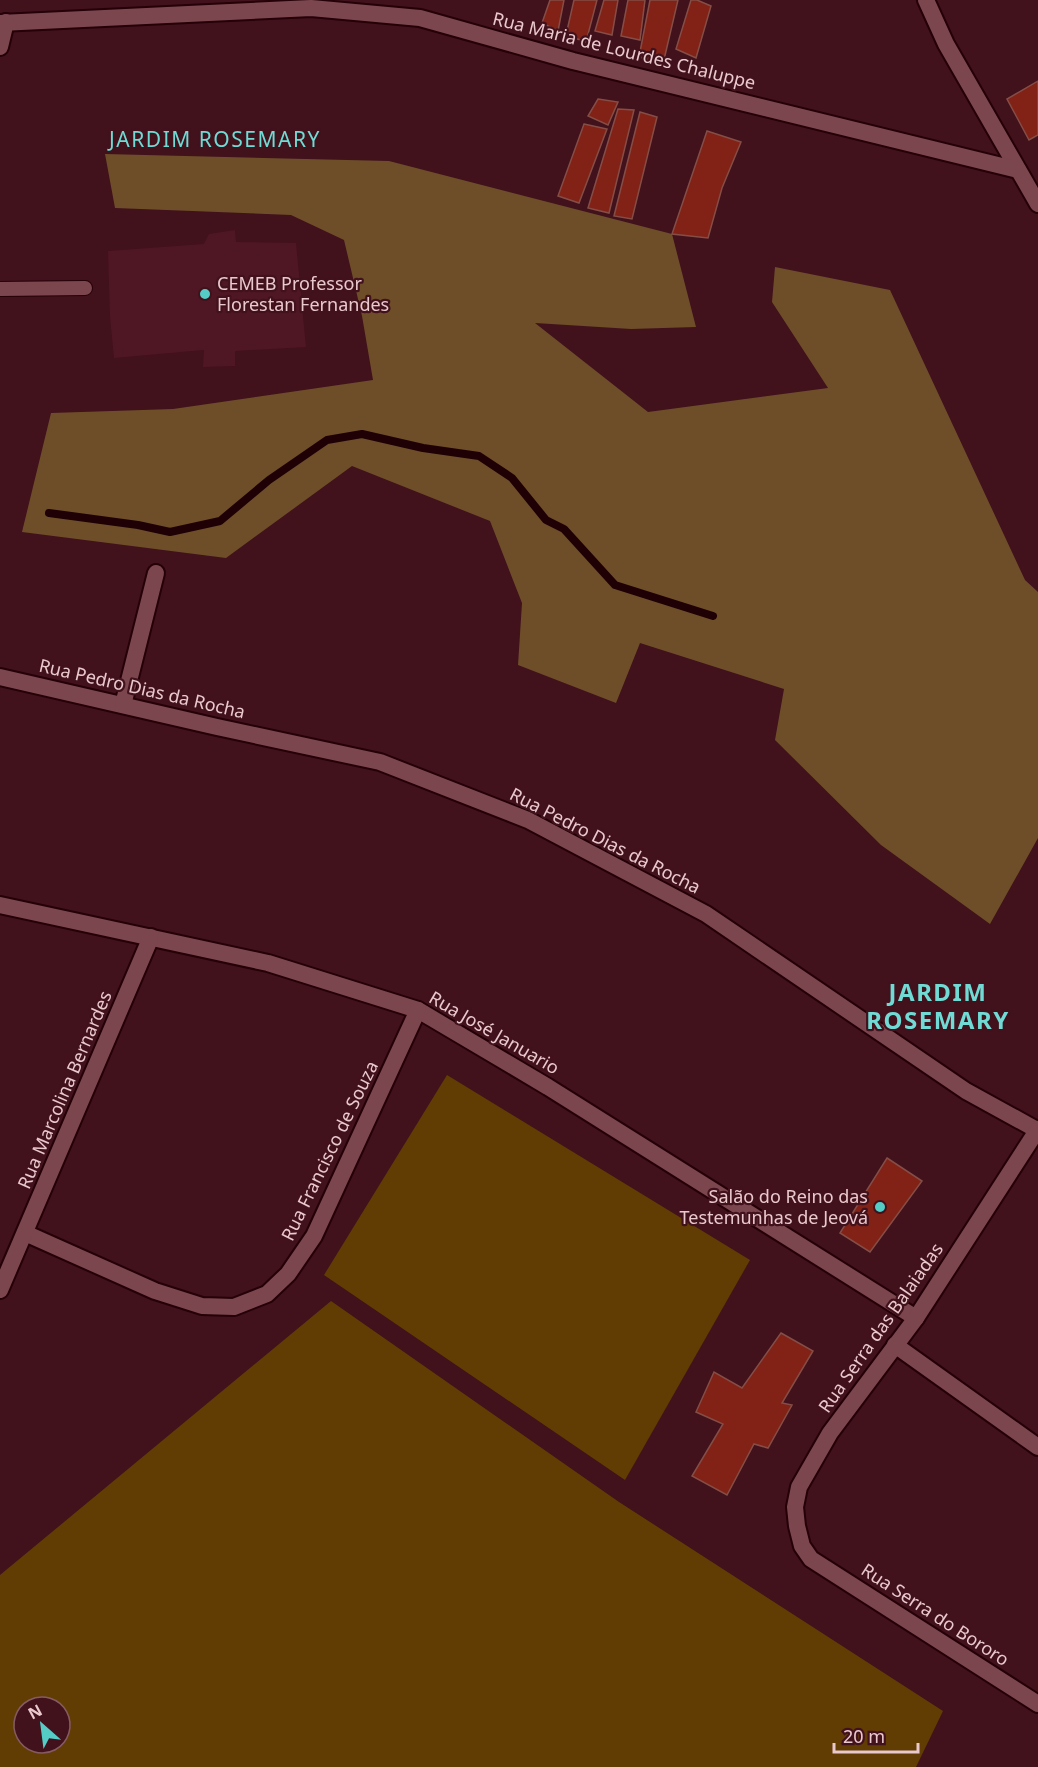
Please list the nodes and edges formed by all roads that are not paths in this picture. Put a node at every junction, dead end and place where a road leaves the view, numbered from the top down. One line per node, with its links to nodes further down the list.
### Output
1 (926, 0): 4 (street)
2 (3, 22): 3 (street); 4 (street, Rua Maria de Lourdes Chaluppe)
3 (0, 47)
4 (1018, 170): 5 (street)
5 (1038, 204)
6 (85, 288): 7 (lane)
7 (0, 289)
8 (156, 573): 10 (street)
9 (0, 677): 10 (street, Rua Pedro Dias da Rocha)
10 (123, 705): 14 (street, Rua Pedro Dias da Rocha)
11 (0, 905): 12 (street, Rua José Januario)
12 (150, 937): 13 (street, Rua José Januario); 15 (street, Rua Marcolina Bernardes)
13 (418, 1010): 15 (street, Rua Francisco de Souza); 17 (street, Rua José Januario)
14 (1038, 1129): 17 (street, Rua Serra das Balaiadas)
15 (25, 1233): 16 (street, Rua Marcolina Bernardes)
16 (0, 1290)
17 (916, 1318): 18 (street, Rua Serra das Balaiadas)
18 (895, 1345): 19 (street); 20 (street, Rua Serra das Balaiadas)
19 (1038, 1447)
20 (811, 1559): 21 (street, Rua Serra do Bororo)
21 (1038, 1704)

